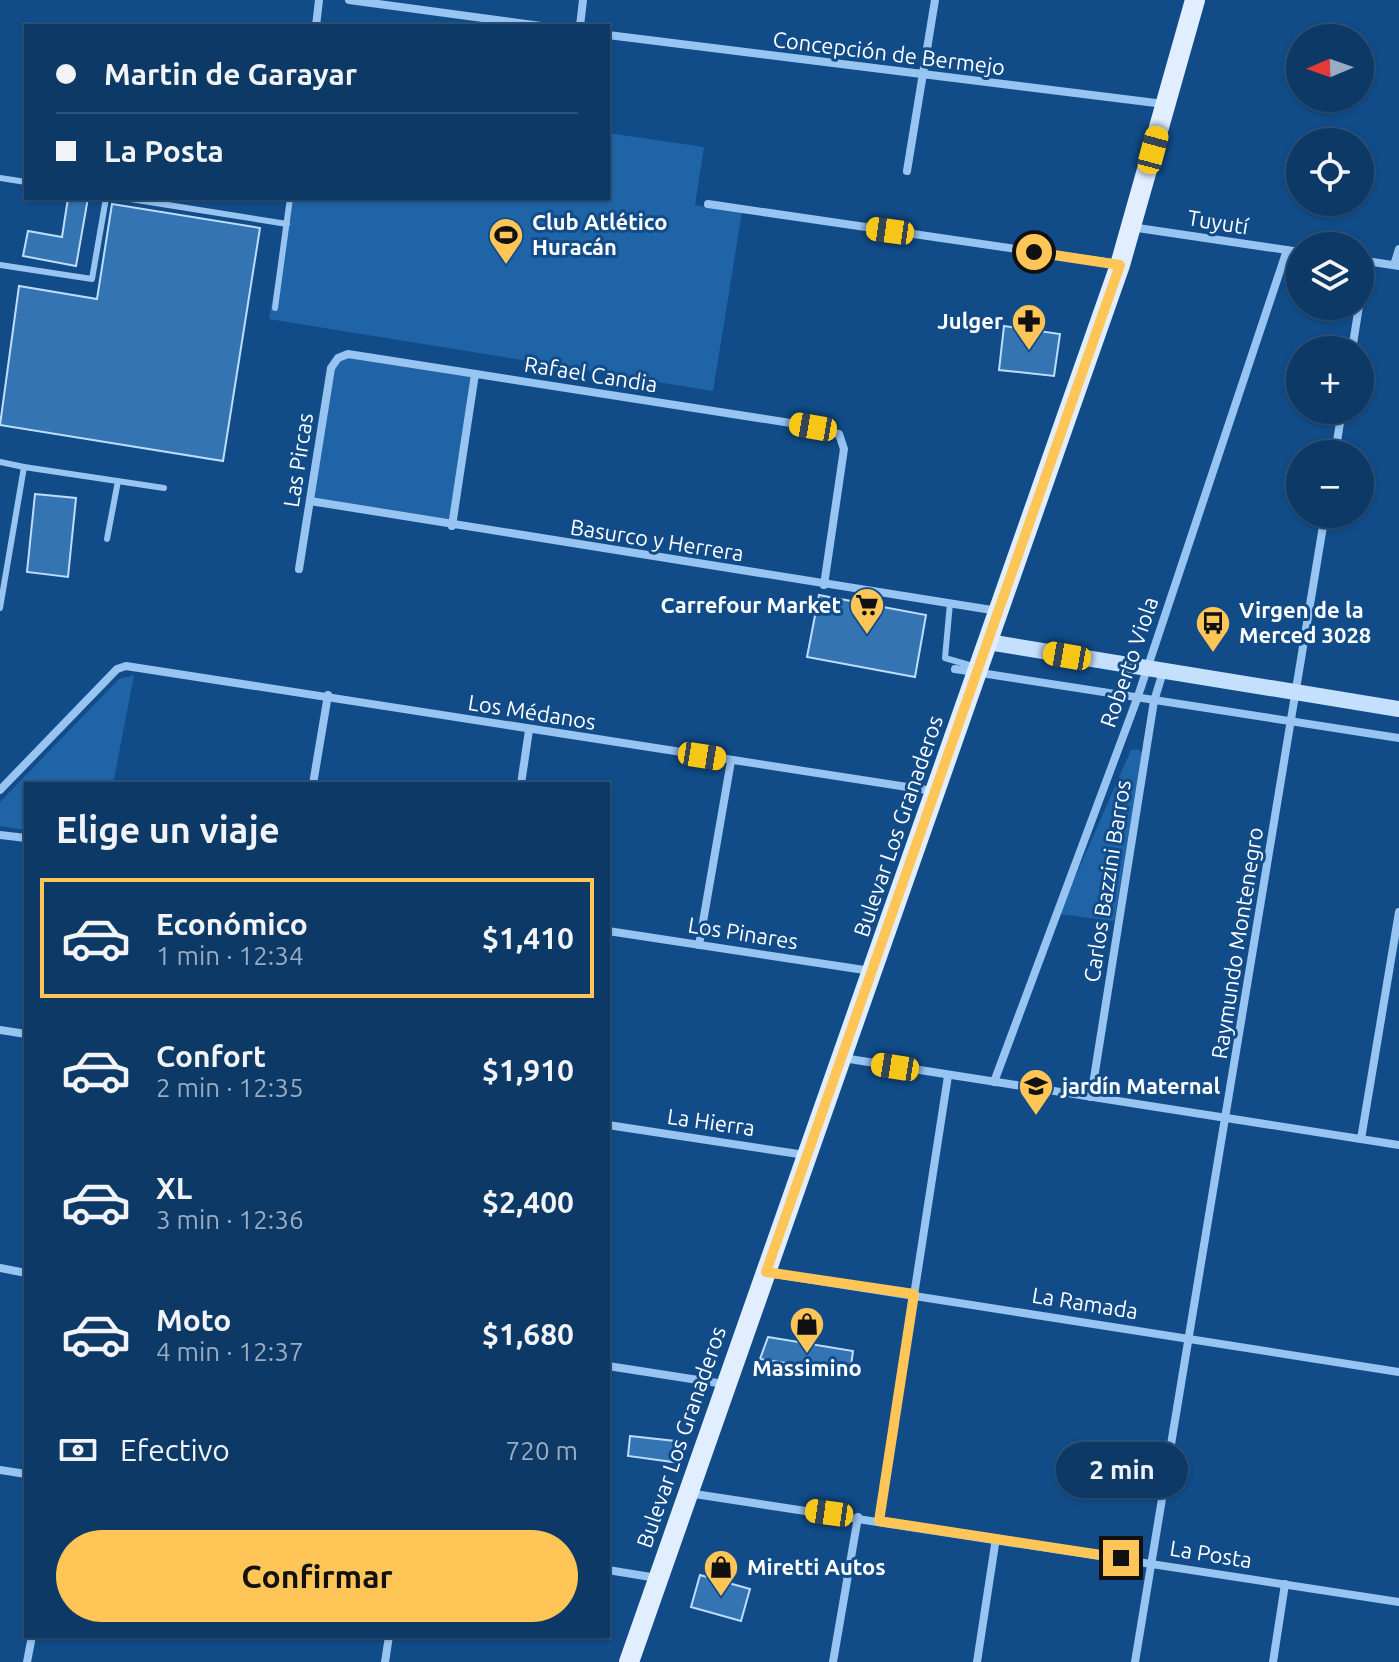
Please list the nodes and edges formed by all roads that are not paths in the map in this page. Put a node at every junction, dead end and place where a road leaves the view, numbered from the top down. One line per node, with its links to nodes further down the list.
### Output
1 (319, 0): 6 (street)
2 (349, 0): 7 (street)
3 (583, 0): 8 (street)
4 (935, 0): 10 (street)
5 (1195, 0): 11 (main road, Bulevar Los Granaderos)
6 (316, 24)
7 (526, 24)
8 (580, 24)
9 (610, 35): 10 (street, Concepción de Bermejo)
10 (923, 76): 11 (street, Concepción de Bermejo); 12 (street)
11 (1165, 104): 20 (main road, Bulevar Los Granaderos)
12 (907, 171)
13 (0, 178): 14 (lane)
14 (24, 182)
15 (106, 200): 25 (lane)
16 (137, 200): 19 (lane)
17 (290, 200): 19 (lane)
18 (708, 204): 26 (street)
19 (287, 224): 28 (lane)
20 (1131, 227): 22 (street, Tuyutí); 26 (main road, Bulevar Los Granaderos)
21 (1399, 249): 27 (street)
22 (1286, 250)
23 (1286, 253): 47 (street, Roberto Viola)
24 (1374, 263): 27 (street)
25 (0, 265)
26 (1120, 265): 43 (main road, Bulevar Los Granaderos)
27 (1397, 266)
28 (275, 308)
29 (338, 358): 30 (street, Rafael Candia); 35 (street, Las Pircas)
30 (475, 374): 36 (street); 40 (street, Rafael Candia)
31 (0, 462): 32 (lane)
32 (24, 467): 33 (lane); 42 (lane)
33 (118, 481): 34 (lane); 38 (lane)
34 (164, 488)
35 (310, 501): 36 (street, Basurco y Herrera); 39 (street, Las Pircas)
36 (452, 526): 40 (street, Basurco y Herrera)
37 (1323, 528): 48 (street, Raymundo Montenegro)
38 (107, 539)
39 (299, 569)
40 (824, 585): 41 (street, Basurco y Herrera)
41 (950, 603): 43 (street, Basurco y Herrera); 46 (lane)
42 (0, 608)
43 (999, 611): 44 (main road, Bulevar Los Granaderos)
44 (988, 642): 46 (main road, Bulevar Los Granaderos); 47 (main road)
45 (955, 669): 46 (street)
46 (978, 670): 50 (street); 60 (main road, Bulevar Los Granaderos)
47 (1154, 671): 48 (main road); 50 (street, Roberto Viola); 51 (street, Carlos Bazzini Barros)
48 (1296, 693): 52 (main road); 53 (street, Raymundo Montenegro)
49 (328, 695): 54 (street, Los Médanos); 57 (street); 59 (street, Los Médanos)
50 (1137, 699): 51 (street); 71 (street, Roberto Viola)
51 (1154, 701): 53 (street); 72 (street, Carlos Bazzini Barros)
52 (1399, 709)
53 (1290, 722): 55 (street); 73 (street, Raymundo Montenegro)
54 (529, 730): 56 (street, Los Médanos); 58 (street)
55 (1399, 738)
56 (731, 761): 60 (street, Los Médanos); 65 (street)
57 (313, 782)
58 (521, 782)
59 (0, 790)
60 (934, 791): 66 (main road, Bulevar Los Granaderos)
61 (0, 835): 62 (street)
62 (24, 838)
63 (1399, 912): 75 (street)
64 (610, 931): 65 (street, Los Pinares)
65 (699, 945): 66 (street, Los Pinares)
66 (872, 971): 69 (main road, Bulevar Los Granaderos)
67 (0, 1030): 68 (street)
68 (24, 1034)
69 (843, 1058): 70 (street); 77 (main road, Bulevar Los Granaderos)
70 (948, 1076): 71 (street); 81 (street)
71 (994, 1082): 72 (street)
72 (1091, 1097): 73 (street)
73 (1227, 1119): 75 (street); 82 (street, Raymundo Montenegro)
74 (610, 1125): 77 (street, La Hierra)
75 (1361, 1139): 76 (street)
76 (1399, 1145)
77 (808, 1155): 79 (main road, Bulevar Los Granaderos)
78 (0, 1268): 80 (street)
79 (766, 1272): 81 (street, La Ramada); 85 (main road, Bulevar Los Granaderos)
80 (24, 1273)
81 (914, 1294): 82 (street, La Ramada); 90 (street)
82 (1190, 1338): 84 (street, La Ramada); 92 (street, Raymundo Montenegro)
83 (610, 1366): 85 (street)
84 (1399, 1372)
85 (724, 1384): 88 (main road, Bulevar Los Granaderos)
86 (0, 1470): 87 (street)
87 (24, 1474)
88 (685, 1493): 89 (street, La Posta); 94 (main road, Bulevar Los Granaderos)
89 (858, 1517): 90 (street, La Posta); 102 (street)
90 (879, 1521): 91 (street, La Posta)
91 (996, 1538): 92 (street, La Posta); 103 (street)
92 (1152, 1563): 95 (street, La Posta); 104 (street, Raymundo Montenegro)
93 (610, 1570): 94 (street)
94 (657, 1578): 101 (main road, Bulevar Los Granaderos)
95 (1285, 1584): 96 (street, La Posta); 105 (street)
96 (1399, 1602)
97 (32, 1638): 99 (street)
98 (389, 1638): 100 (street)
99 (27, 1662)
100 (385, 1662)
101 (629, 1662)
102 (833, 1662)
103 (977, 1662)
104 (1135, 1662)
105 (1273, 1662)

